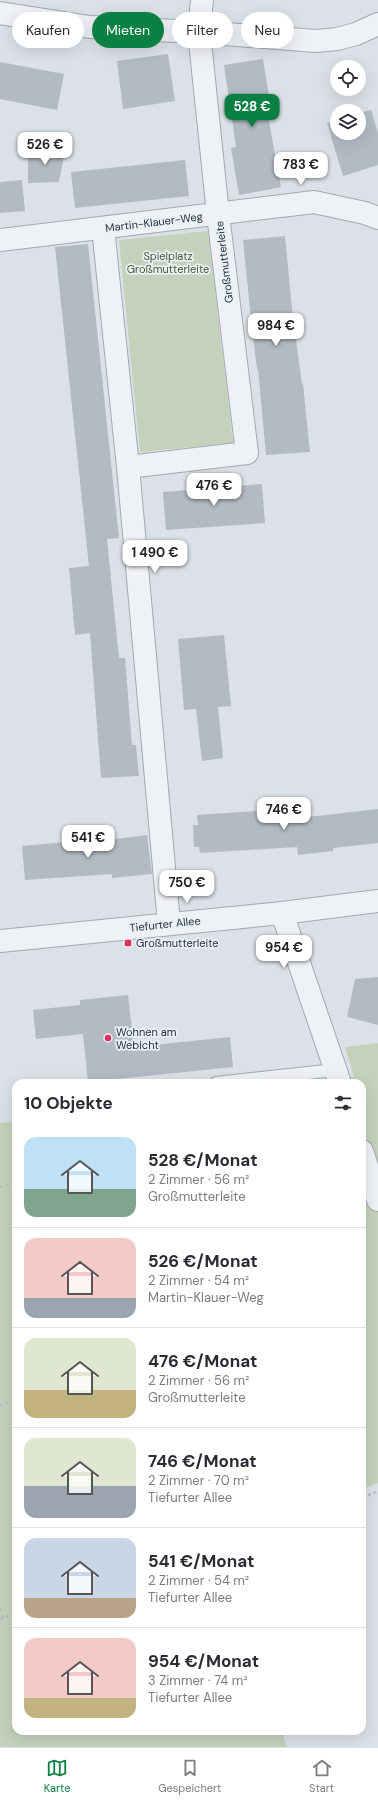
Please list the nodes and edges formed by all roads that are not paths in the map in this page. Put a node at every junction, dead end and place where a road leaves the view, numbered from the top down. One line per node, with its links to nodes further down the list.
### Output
1 (202, 0): 2 (street, Großmutterleite)
2 (201, 12)
3 (0, 13): 5 (street)
4 (378, 24): 6 (street)
5 (172, 31)
6 (233, 35)
7 (201, 48): 8 (street, Großmutterleite)
8 (218, 214): 9 (street, Martin-Klauer-Weg); 10 (street, Martin-Klauer-Weg); 12 (street, Großmutterleite)
9 (378, 218)
10 (103, 228): 11 (street, Martin-Klauer-Weg); 12 (street)
11 (0, 240)
12 (128, 467): 15 (street)
13 (378, 901): 14 (street, Tiefurter Allee)
14 (282, 913): 15 (street, Tiefurter Allee); 17 (street)
15 (169, 923): 16 (street, Tiefurter Allee)
16 (0, 941)
17 (337, 1076): 18 (lane)
18 (285, 1079)
19 (366, 1163): 20 (street)
20 (378, 1200)

